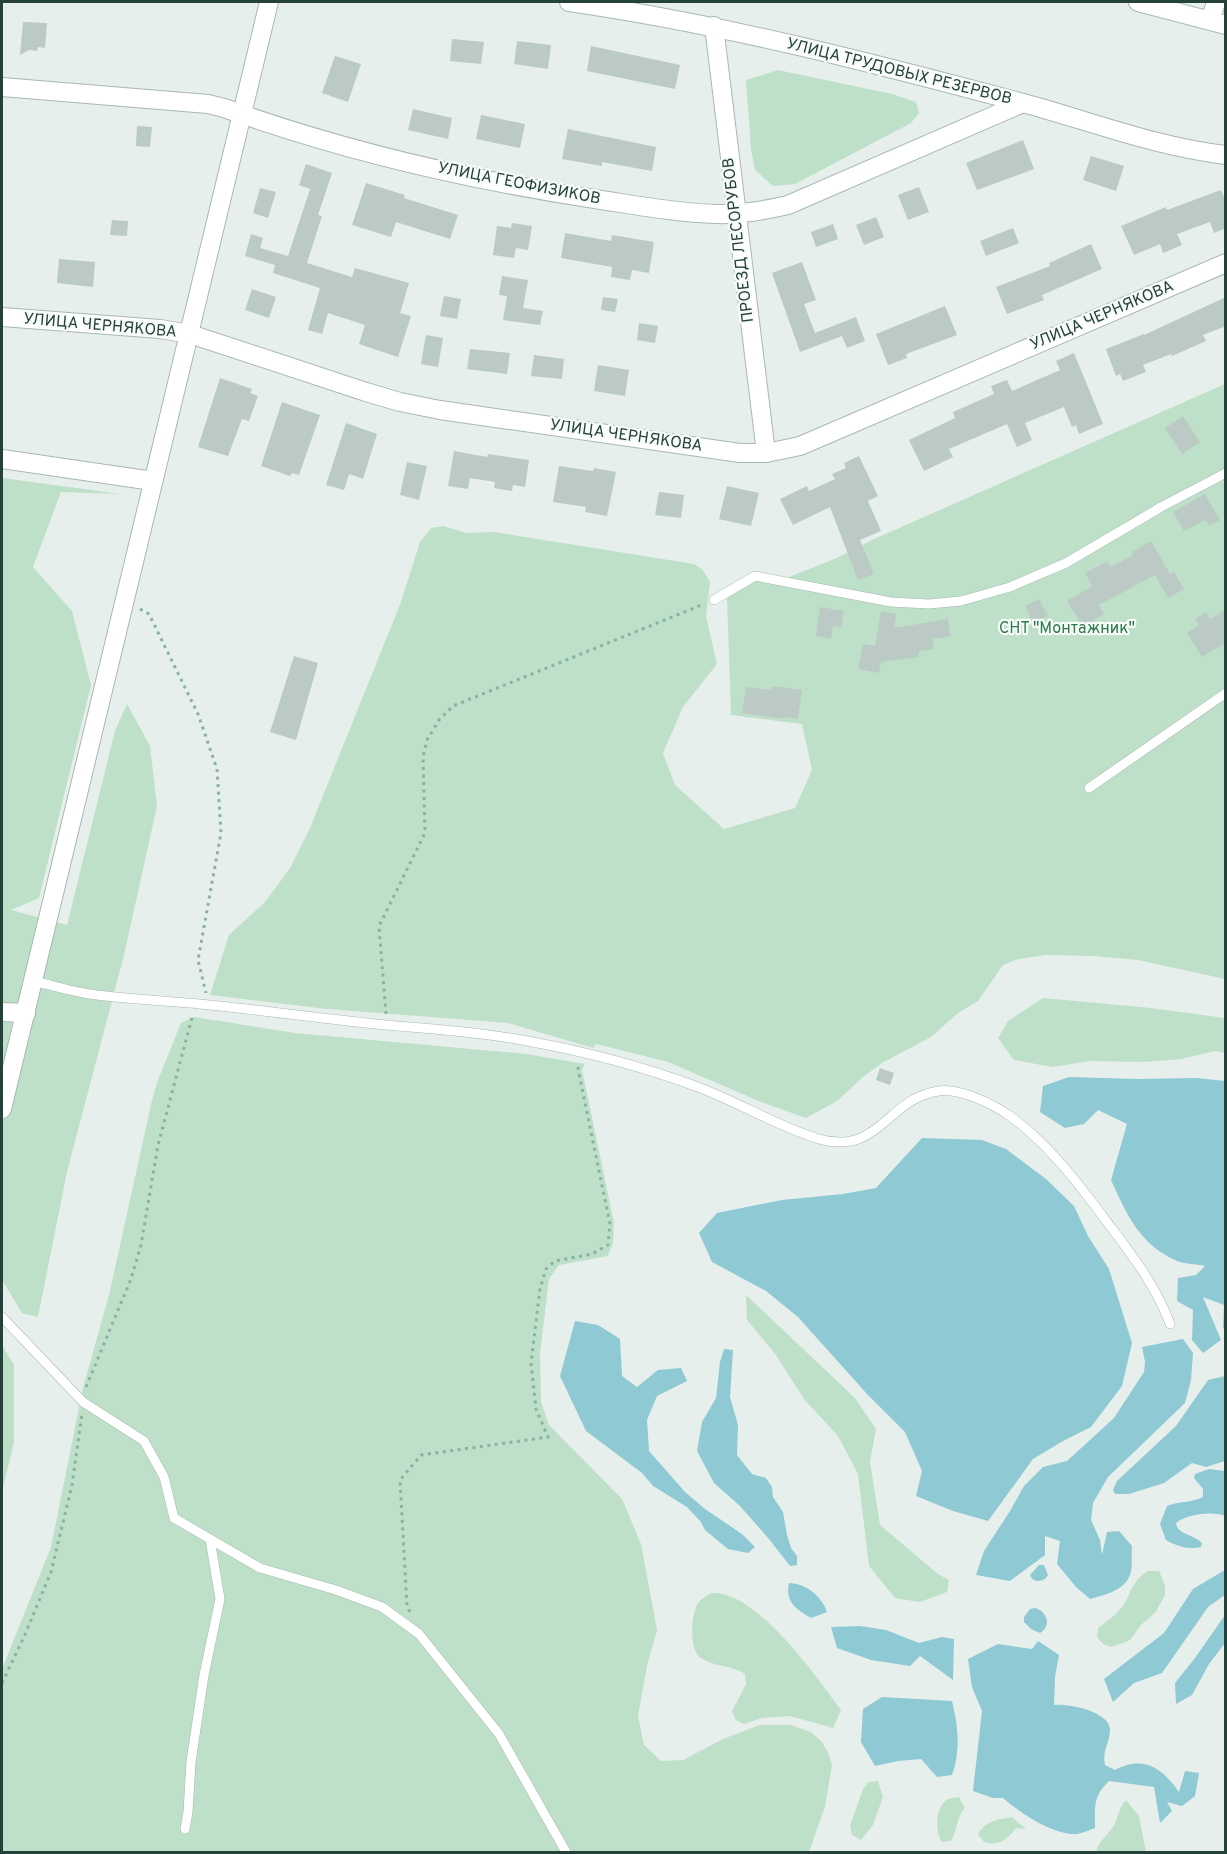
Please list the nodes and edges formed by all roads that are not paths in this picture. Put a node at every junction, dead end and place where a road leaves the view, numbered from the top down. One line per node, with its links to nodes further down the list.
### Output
1 (269, 2): 9 (street)
2 (569, 2): 6 (street, УЛИЦА ТРУДОВЫХ РЕЗЕРВОВ)
3 (1138, 2): 5 (street)
4 (1216, 2): 5 (street)
5 (1218, 23)
6 (714, 26): 8 (street, УЛИЦА ТРУДОВЫХ РЕЗЕРВОВ); 11 (street, ПРОЕЗД ЛЕСОРУБОВ)
7 (2, 87): 9 (street, УЛИЦА ГЕОФИЗИКОВ)
8 (1023, 103): 10 (street, УЛИЦА ТРУДОВЫХ РЕЗЕРВОВ); 11 (street, УЛИЦА ГЕОФИЗИКОВ)
9 (242, 114): 11 (street, УЛИЦА ГЕОФИЗИКОВ); 14 (street)
10 (1226, 155)
11 (736, 213): 15 (street, ПРОЕЗД ЛЕСОРУБОВ)
12 (1226, 263): 15 (street, УЛИЦА ЧЕРНЯКОВА)
13 (2, 317): 14 (street, УЛИЦА ЧЕРНЯКОВА)
14 (189, 334): 15 (street, УЛИЦА ЧЕРНЯКОВА); 18 (street)
15 (766, 453)
16 (2, 459): 18 (street)
17 (1226, 473): 19 (lane)
18 (153, 481): 22 (street)
19 (714, 600)
20 (1226, 693): 21 (lane)
21 (1089, 788)
22 (34, 981): 24 (street); 27 (lane)
23 (2, 1012): 24 (street)
24 (26, 1013): 25 (street)
25 (3, 1100)
26 (2, 1317): 28 (lane)
27 (1170, 1324)
28 (210, 1539): 29 (lane); 30 (lane)
29 (185, 1829)
30 (566, 1852)

